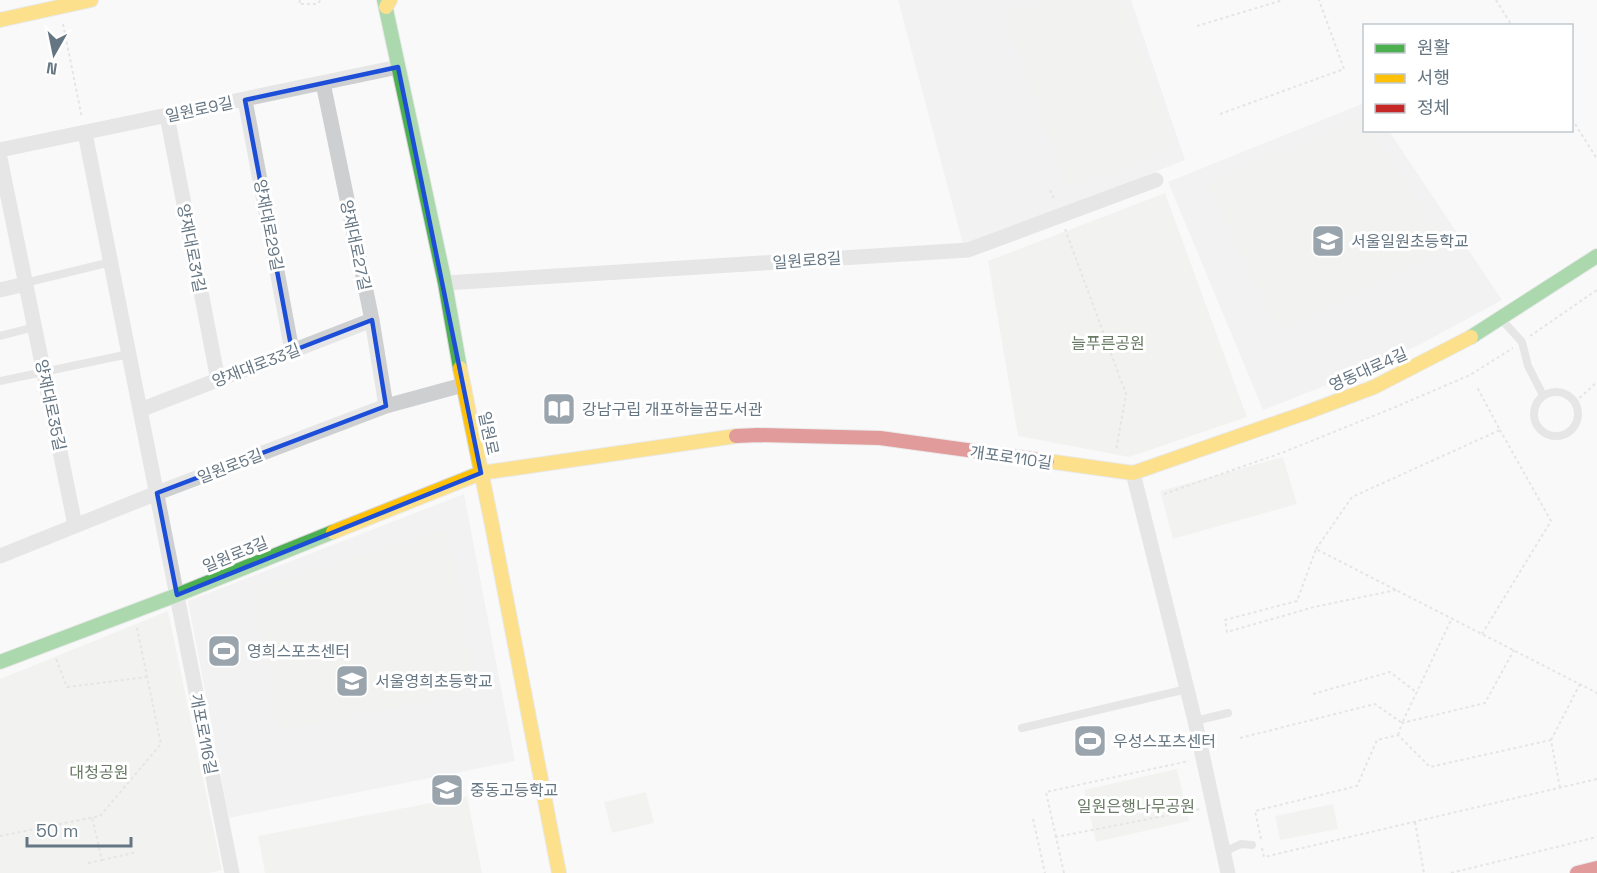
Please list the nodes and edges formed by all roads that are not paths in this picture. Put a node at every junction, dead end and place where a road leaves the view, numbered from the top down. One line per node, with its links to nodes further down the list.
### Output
1 (91, 0): 3 (street)
2 (384, 2): 4 (street, 일원로)
3 (0, 20)
4 (398, 68): 5 (street, 일원로9길); 14 (street, 일원로)
5 (323, 83): 6 (street, 일원로9길); 18 (street, 양재대로27길)
6 (245, 100): 7 (street, 일원로9길); 21 (street, 양재대로29길)
7 (167, 116): 8 (street, 일원로9길); 24 (street, 양재대로31길)
8 (85, 133): 9 (street, 일원로9길); 13 (street)
9 (0, 150)
10 (0, 158): 15 (street, 양재대로35길)
11 (1156, 180): 14 (street, 일원로8길)
12 (1597, 256): 17 (street, 영동대로4길)
13 (111, 262): 15 (lane); 22 (street)
14 (445, 283): 26 (street, 일원로)
15 (26, 284): 16 (street); 19 (street, 양재대로35길)
16 (0, 290)
17 (1501, 318): 27 (lane); 31 (street, 영동대로4길)
18 (372, 320): 21 (street, 양재대로33길); 28 (street, 양재대로27길)
19 (35, 327): 20 (lane); 23 (street, 양재대로35길)
20 (0, 336)
21 (292, 351): 24 (street, 양재대로33길)
22 (129, 354): 23 (lane); 29 (street)
23 (44, 372): 25 (lane); 33 (street, 양재대로35길)
24 (218, 380): 29 (street, 양재대로33길)
25 (0, 381)
26 (463, 384): 28 (street, 일원로5길); 30 (street, 일원로)
27 (1543, 395): 27 (lane)
28 (386, 406): 32 (street, 일원로5길)
29 (140, 410): 32 (street)
30 (481, 473): 31 (street, 개포로110길); 35 (street, 일원로3길); 45 (street, 일원로)
31 (1133, 473): 37 (street)
32 (157, 493): 33 (street, 일원로5길); 35 (street)
33 (75, 525): 34 (street, 일원로5길)
34 (0, 556)
35 (177, 595): 36 (street, 일원로3길); 44 (street, 개포로116길)
36 (0, 662)
37 (1187, 688): 39 (street); 40 (lane)
38 (1228, 713): 39 (lane)
39 (1195, 721): 42 (street)
40 (1022, 728)
41 (1252, 845): 42 (lane)
42 (1224, 852): 46 (street)
43 (1597, 868): 47 (street)
44 (232, 873)
45 (559, 873)
46 (1228, 873)
47 (1577, 873)

